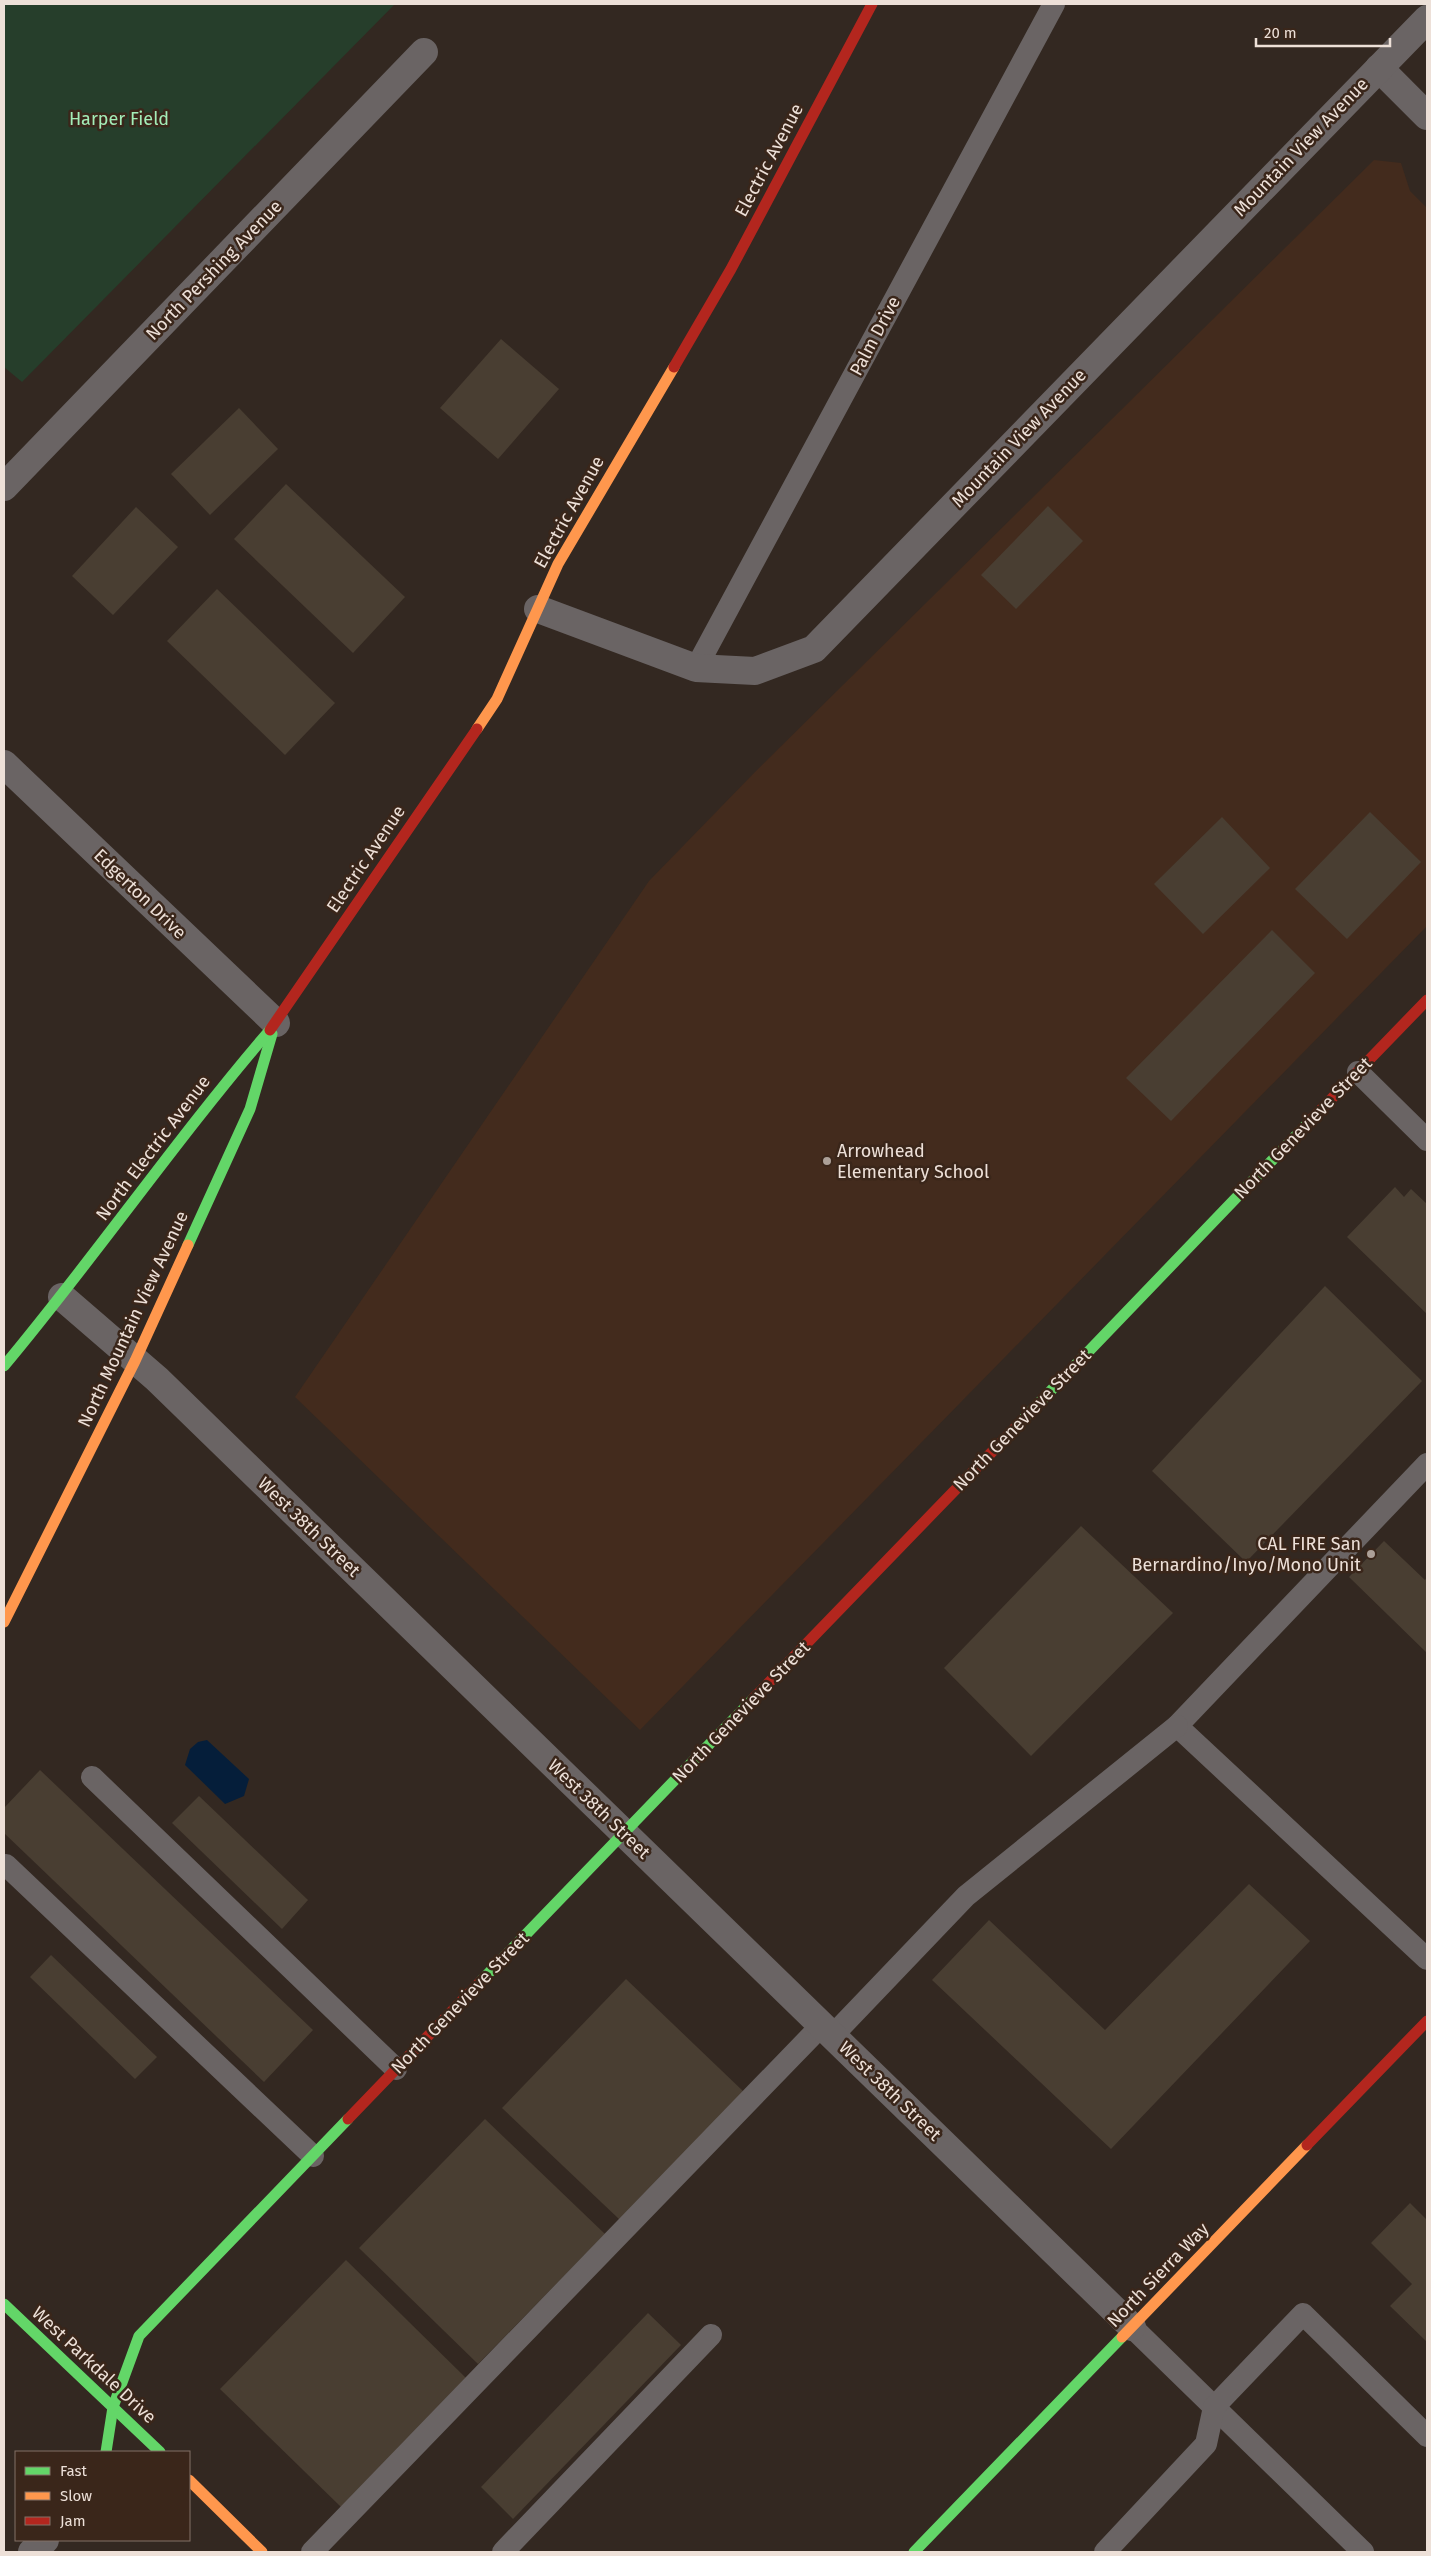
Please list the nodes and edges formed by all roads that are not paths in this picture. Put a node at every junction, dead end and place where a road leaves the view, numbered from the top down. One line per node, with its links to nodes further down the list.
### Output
1 (872, 4): 8 (street, Electric Avenue)
2 (1054, 4): 9 (lane, Palm Drive)
3 (1427, 18): 5 (street, Mountain View Avenue)
4 (424, 52): 7 (street, North Pershing Avenue)
5 (1379, 68): 6 (street); 9 (street, Mountain View Avenue)
6 (1427, 116)
7 (4, 487)
8 (538, 609): 9 (street, Mountain View Avenue); 12 (street, Electric Avenue)
9 (696, 668)
10 (4, 764): 12 (street, Edgerton Drive)
11 (1427, 1000): 13 (street, North Genevieve Street)
12 (276, 1023): 15 (street, North Electric Avenue); 16 (street, North Mountain View Avenue)
13 (1358, 1072): 14 (lane); 22 (street, North Genevieve Street)
14 (1427, 1140)
15 (62, 1297): 16 (street, West 38th Street); 17 (street)
16 (135, 1361): 19 (street, North Mountain View Avenue); 22 (street, West 38th Street)
17 (4, 1366)
18 (1427, 1464): 20 (lane)
19 (4, 1622)
20 (1177, 1726): 24 (lane); 26 (lane)
21 (92, 1777): 27 (lane)
22 (624, 1833): 26 (street, West 38th Street); 27 (street, North Genevieve Street)
23 (6, 1865): 28 (lane)
24 (1427, 1959)
25 (1427, 2021): 30 (street, North Sierra Way)
26 (827, 2030): 30 (street, West 38th Street); 41 (lane)
27 (396, 2069): 28 (street, North Genevieve Street)
28 (313, 2156): 32 (street, North Genevieve Street)
29 (4, 2304): 32 (street, West Parkdale Drive)
30 (1132, 2327): 33 (lane); 43 (street, North Sierra Way)
31 (711, 2335): 42 (lane)
32 (113, 2406): 35 (street, North Genevieve Street); 36 (street, West Parkdale Drive)
33 (1214, 2407): 34 (lane); 44 (lane); 45 (lane)
34 (1427, 2436)
35 (106, 2451)
36 (159, 2451)
37 (190, 2481): 40 (street)
38 (43, 2541): 39 (street)
39 (32, 2552)
40 (262, 2552)
41 (312, 2552)
42 (503, 2552)
43 (914, 2552)
44 (1105, 2552)
45 (1363, 2552)

